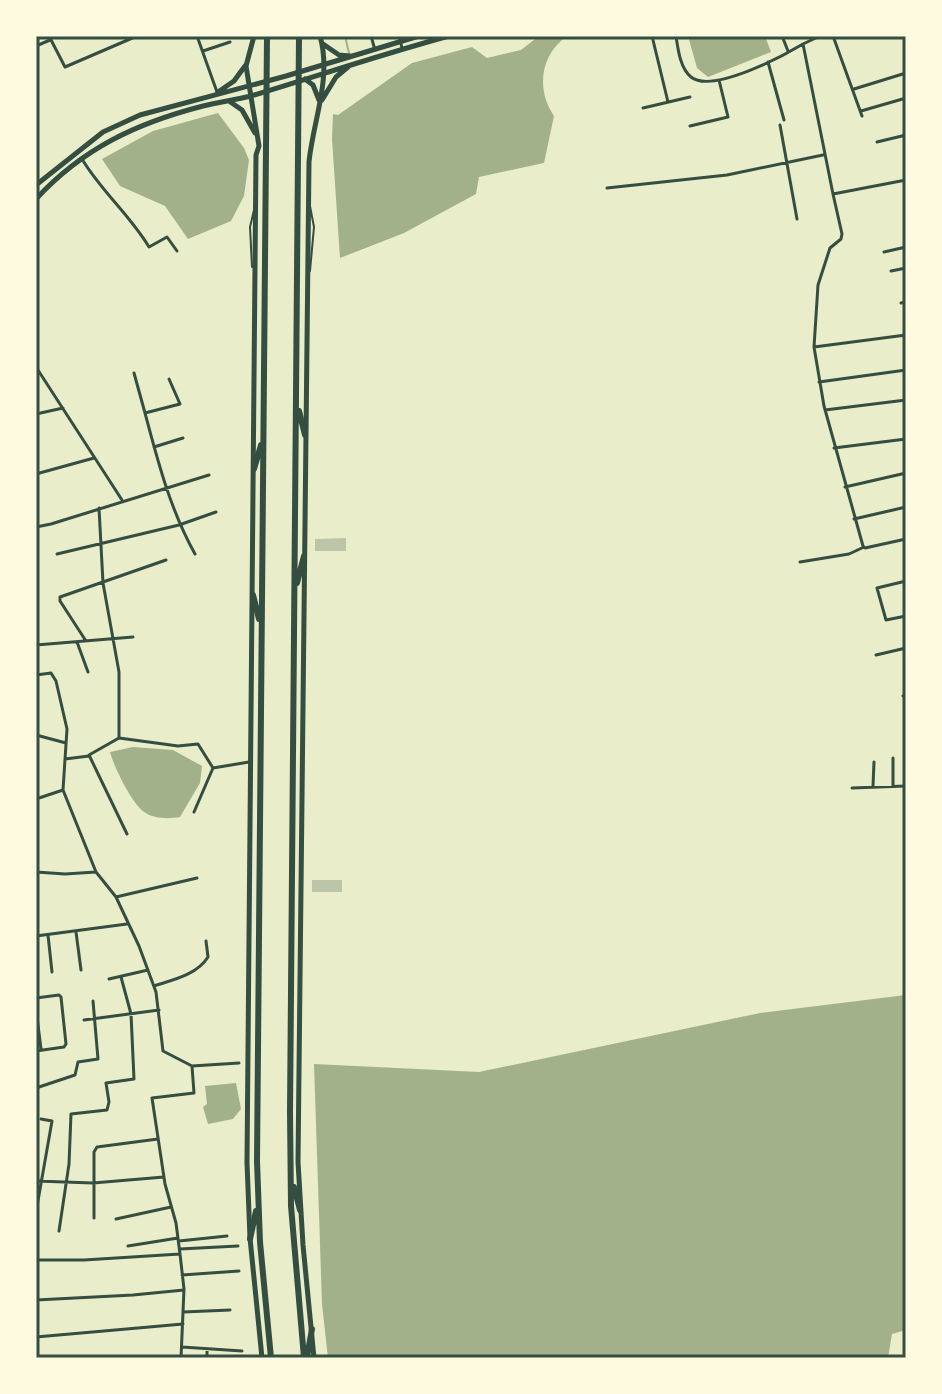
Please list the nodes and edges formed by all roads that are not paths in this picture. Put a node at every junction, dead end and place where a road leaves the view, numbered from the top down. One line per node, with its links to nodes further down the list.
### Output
1 (137, 36): 15 (street)
2 (197, 36): 22 (street)
3 (254, 36): 27 (main road)
4 (267, 36): 78 (highway)
5 (299, 36): 70 (highway)
6 (320, 36): 18 (main road)
7 (371, 36): 21 (street)
8 (419, 36): 17 (main road)
9 (449, 36): 17 (main road)
10 (652, 36): 40 (street)
11 (676, 36): 31 (street)
12 (782, 36): 23 (street)
13 (820, 36): 19 (street)
14 (833, 36): 33 (street)
15 (50, 38): 20 (street)
16 (230, 42): 22 (street)
17 (401, 42): 21 (main road); 24 (main road)
18 (322, 44): 24 (main road); 26 (main road)
19 (803, 44): 23 (street); 49 (street)
20 (36, 46)
21 (375, 50): 24 (main road)
22 (203, 51): 34 (street)
23 (788, 52): 25 (street)
24 (357, 59): 26 (main road); 28 (main road); 41 (main road)
25 (768, 62): 31 (street); 43 (street)
26 (324, 65): 28 (main road); 32 (main road)
27 (246, 66): 32 (main road); 34 (main road)
28 (323, 73): 30 (main road); 41 (main road)
29 (906, 73): 33 (street)
30 (305, 78): 35 (main road); 41 (main road)
31 (719, 80): 45 (street)
32 (250, 85): 35 (main road); 37 (main road)
33 (854, 89): 38 (street)
34 (217, 92): 37 (main road)
35 (251, 95): 39 (main road); 47 (main road)
36 (690, 97): 40 (street)
37 (202, 98): 53 (main road)
38 (906, 98)
39 (225, 101): 47 (main road); 50 (main road)
40 (668, 102): 42 (street)
41 (320, 104): 76 (main road)
42 (643, 108)
43 (784, 120)
44 (780, 125): 51 (street)
45 (690, 126)
46 (906, 135): 48 (street)
47 (257, 137): 83 (main road)
48 (877, 142)
49 (823, 155): 51 (street); 55 (street)
50 (82, 159): 56 (main road); 59 (street)
51 (785, 163): 54 (street); 57 (street)
52 (906, 180): 55 (street)
53 (36, 185)
54 (607, 188)
55 (833, 194): 64 (street)
56 (36, 199)
57 (797, 219)
58 (906, 247): 60 (street)
59 (177, 251)
60 (884, 252)
61 (906, 268): 62 (street)
62 (891, 271)
63 (906, 335): 64 (street)
64 (814, 347): 69 (street)
65 (36, 367): 72 (street)
66 (906, 370): 69 (street)
67 (134, 373): 74 (street)
68 (169, 379): 74 (street)
69 (819, 382): 73 (street)
70 (296, 400): 76 (highway); 106 (highway)
71 (906, 400): 73 (street)
72 (63, 408): 75 (street); 82 (street)
73 (825, 410): 81 (street)
74 (145, 413): 80 (street)
75 (36, 414)
76 (305, 435): 101 (main road)
77 (183, 438): 80 (street)
78 (263, 438): 83 (highway); 109 (highway)
79 (906, 439): 81 (street)
80 (154, 447): 88 (street)
81 (834, 448): 87 (street)
82 (95, 457): 85 (street); 89 (street)
83 (254, 469): 107 (main road)
84 (906, 473): 87 (street)
85 (36, 474)
86 (209, 475): 88 (street)
87 (845, 487): 93 (street)
88 (165, 488): 89 (street); 94 (street)
89 (122, 500): 91 (street)
90 (906, 507): 93 (street)
91 (99, 508): 95 (street); 97 (street)
92 (216, 512): 94 (street)
93 (854, 519): 98 (street)
94 (179, 525): 97 (street); 100 (street)
95 (36, 527)
96 (906, 539): 98 (street)
97 (101, 545): 99 (street); 105 (street)
98 (864, 547): 103 (street)
99 (57, 554)
100 (195, 554)
101 (304, 556): 106 (highway); 172 (main road)
102 (166, 560): 105 (street)
103 (800, 562)
104 (906, 581): 108 (street)
105 (103, 583): 111 (street); 112 (street)
106 (295, 593): 164 (highway)
107 (253, 595): 109 (highway); 125 (main road)
108 (906, 616)
109 (261, 626): 170 (highway)
110 (133, 637): 111 (street)
111 (113, 638): 112 (street); 120 (street)
112 (86, 641): 113 (street)
113 (77, 642): 114 (street); 117 (street)
114 (36, 645)
115 (906, 648): 116 (street)
116 (876, 655)
117 (88, 672)
118 (36, 675): 121 (street)
119 (36, 735): 121 (street)
120 (119, 738): 122 (street); 127 (street)
121 (66, 743): 124 (street)
122 (89, 755): 124 (street); 135 (street)
123 (893, 758): 130 (street)
124 (65, 759): 132 (street)
125 (251, 761): 127 (street); 179 (main road)
126 (874, 762): 129 (street)
127 (213, 768): 134 (street)
128 (906, 786): 130 (street)
129 (873, 787): 130 (street); 131 (street)
130 (893, 787)
131 (852, 788)
132 (63, 790): 133 (street); 137 (street)
133 (36, 799)
134 (194, 812)
135 (127, 834)
136 (36, 872): 137 (street)
137 (96, 872): 139 (street)
138 (197, 878): 139 (street)
139 (116, 897): 140 (street)
140 (128, 924): 141 (street); 146 (street)
141 (76, 932): 142 (street); 145 (street)
142 (48, 935): 143 (street); 147 (street)
143 (36, 936)
144 (206, 941): 150 (street)
145 (81, 970)
146 (148, 970): 148 (street); 150 (street)
147 (52, 972)
148 (121, 977): 149 (street); 155 (street)
149 (109, 979)
150 (154, 986): 154 (street)
151 (36, 998): 158 (street)
152 (93, 1001): 156 (street)
153 (36, 1009): 158 (street)
154 (159, 1010): 155 (street); 160 (street)
155 (131, 1014): 156 (street); 168 (street)
156 (94, 1019): 157 (street); 161 (street)
157 (84, 1020)
158 (38, 1051)
159 (239, 1063): 160 (street)
160 (192, 1066): 163 (street)
161 (36, 1088)
162 (41, 1119): 166 (street)
163 (158, 1139): 165 (street); 169 (street)
164 (290, 1176): 172 (highway); 199 (highway)
165 (164, 1177): 169 (street); 171 (street)
166 (42, 1180): 167 (street); 168 (street); 173 (street)
167 (36, 1181)
168 (66, 1181): 169 (street); 176 (street)
169 (93, 1183): 174 (street)
170 (258, 1203): 179 (highway); 198 (highway)
171 (172, 1207): 175 (street); 178 (street)
172 (300, 1210): 191 (main road)
173 (36, 1212)
174 (94, 1218)
175 (116, 1219)
176 (59, 1231)
177 (227, 1236): 178 (street)
178 (178, 1239): 180 (street); 182 (street)
179 (250, 1239): 198 (main road)
180 (128, 1246)
181 (238, 1246): 182 (street)
182 (180, 1252): 183 (street); 185 (street)
183 (36, 1260)
184 (239, 1271): 185 (street)
185 (182, 1275): 186 (street)
186 (184, 1289): 187 (street); 189 (street)
187 (36, 1300)
188 (230, 1310): 189 (street)
189 (183, 1312): 190 (street)
190 (183, 1324): 192 (street); 193 (street)
191 (312, 1329): 199 (highway); 200 (main road)
192 (36, 1337)
193 (182, 1347): 194 (street); 196 (street)
194 (207, 1349): 195 (street); 197 (street)
195 (242, 1351)
196 (181, 1358)
197 (207, 1358)
198 (267, 1358)
199 (305, 1358)
200 (314, 1358)

